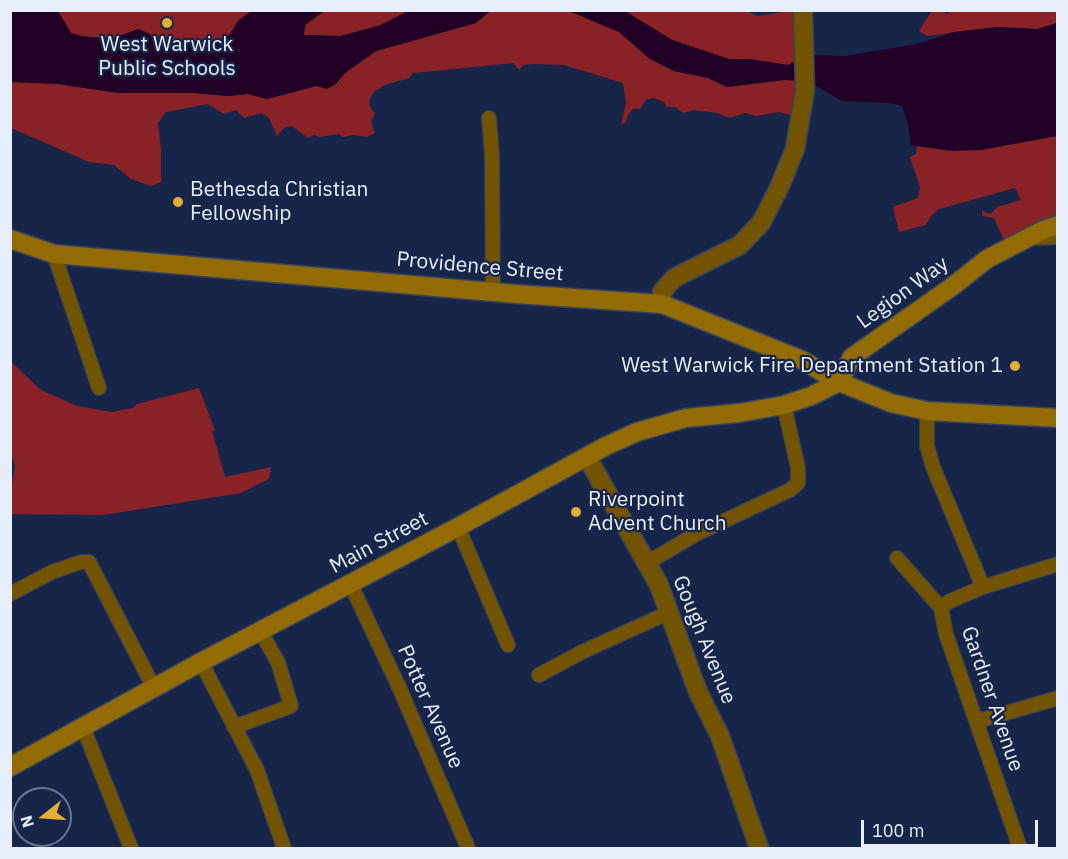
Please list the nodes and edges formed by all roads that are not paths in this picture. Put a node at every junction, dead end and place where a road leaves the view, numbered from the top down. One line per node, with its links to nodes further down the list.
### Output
1 (803, 20): 9 (street)
2 (489, 118): 8 (street)
3 (1058, 225): 5 (main road, Legion Way)
4 (1058, 237): 5 (street)
5 (1029, 238): 10 (main road, Legion Way)
6 (12, 240): 7 (main road, Providence Street)
7 (54, 254): 8 (main road, Providence Street); 11 (street)
8 (493, 291): 9 (main road, Providence Street)
9 (662, 304): 10 (main road, Providence Street)
10 (839, 382): 12 (main road); 13 (main road, Providence Street)
11 (99, 388)
12 (784, 405): 15 (main road, Main Street); 18 (street)
13 (927, 411): 14 (main road); 21 (street)
14 (1058, 418)
15 (587, 457): 16 (main road, Main Street); 18 (street, Gough Avenue)
16 (458, 527): 20 (main road, Main Street); 26 (street)
17 (897, 558): 23 (street)
18 (647, 563): 24 (street, Gough Avenue)
19 (1058, 564): 21 (street, Gardner Avenue)
20 (350, 583): 25 (main road, Main Street); 37 (street, Potter Avenue)
21 (983, 587): 23 (street, Gardner Avenue)
22 (10, 594): 29 (street)
23 (941, 608): 31 (street, Gardner Avenue)
24 (670, 612): 28 (street); 38 (street, Gough Avenue)
25 (260, 631): 27 (main road, Main Street); 33 (street)
26 (508, 645)
27 (201, 662): 29 (main road, Main Street); 33 (street)
28 (538, 675)
29 (154, 688): 32 (main road, Main Street)
30 (1058, 698): 31 (street)
31 (978, 721): 39 (street, Gardner Avenue)
32 (83, 727): 34 (main road, Main Street); 35 (street)
33 (234, 727): 36 (street)
34 (10, 767)
35 (131, 849)
36 (284, 849)
37 (468, 849)
38 (759, 849)
39 (1020, 849)

